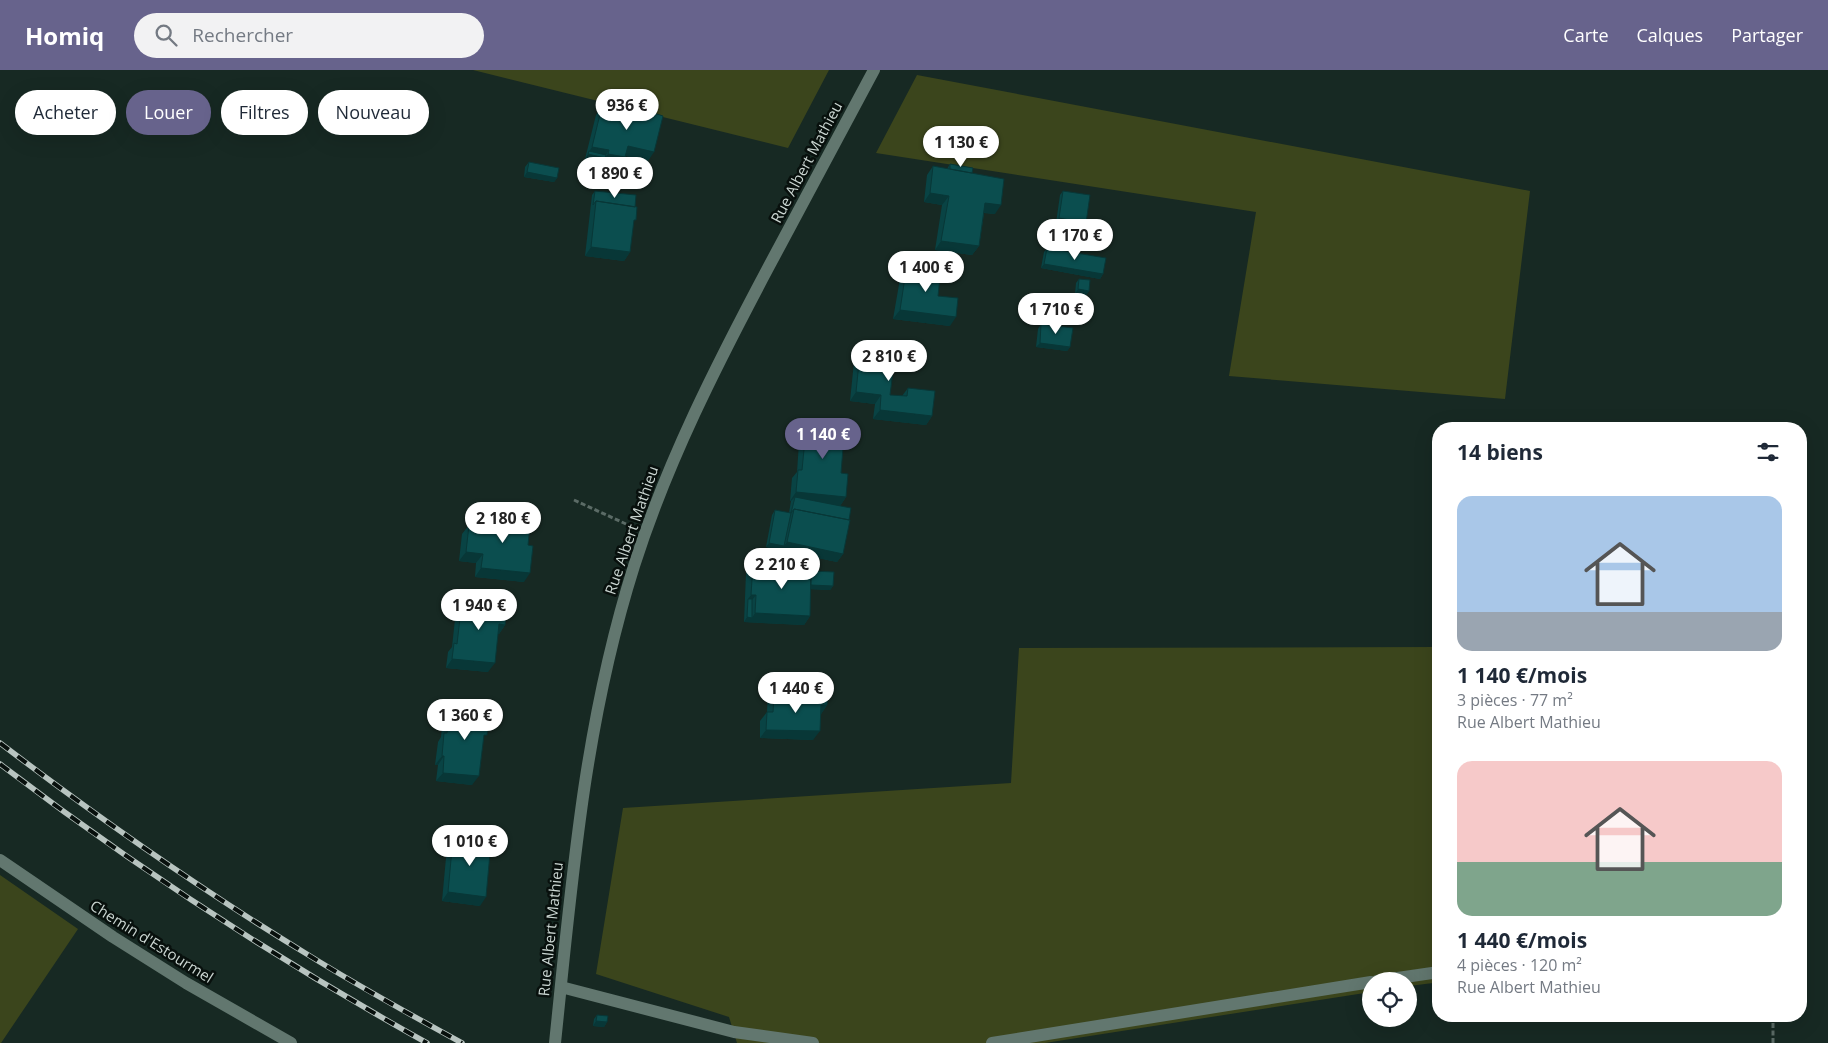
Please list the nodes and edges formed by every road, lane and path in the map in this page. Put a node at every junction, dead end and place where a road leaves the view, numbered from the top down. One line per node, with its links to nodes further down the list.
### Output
1 (874, 70): 3 (street, Rue Albert Mathieu)
2 (574, 500): 3 (path)
3 (645, 533): 8 (street, Rue Albert Mathieu)
4 (0, 860): 10 (street, Chemin d'Estourmel)
5 (1432, 973): 6 (street)
6 (1417, 975)
7 (1362, 983): 13 (street)
8 (561, 987): 11 (street, Rue Albert Mathieu); 12 (street)
9 (1773, 1022): 14 (path)
10 (291, 1043)
11 (555, 1043)
12 (813, 1043)
13 (992, 1043)
14 (1773, 1043)

